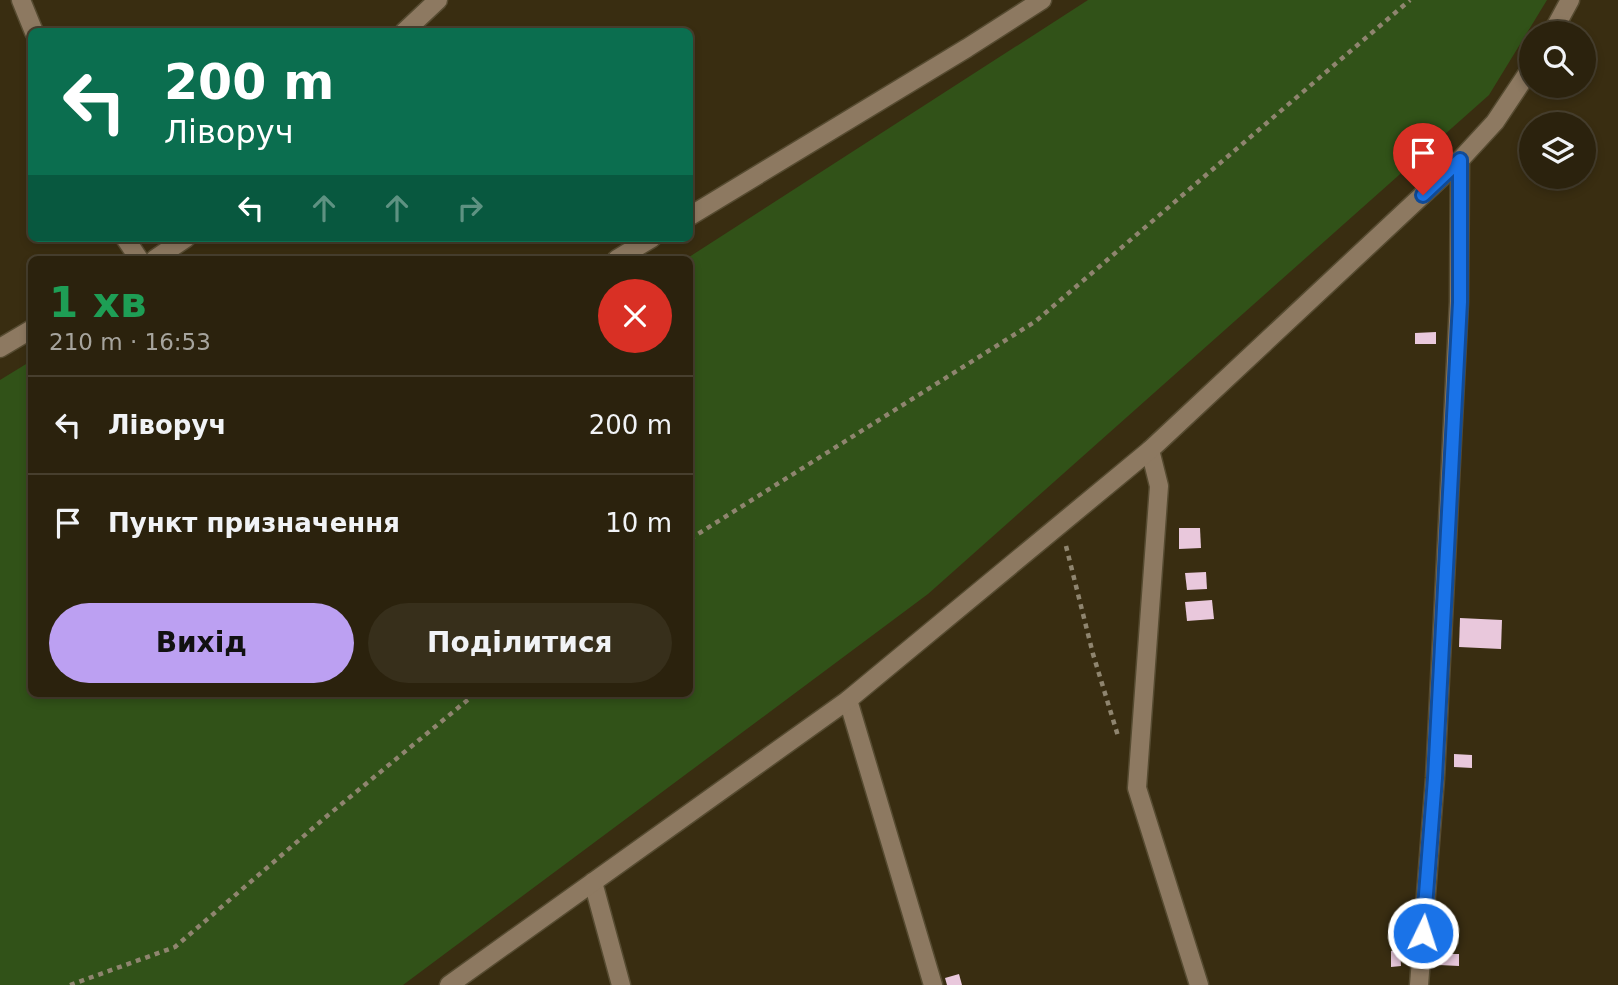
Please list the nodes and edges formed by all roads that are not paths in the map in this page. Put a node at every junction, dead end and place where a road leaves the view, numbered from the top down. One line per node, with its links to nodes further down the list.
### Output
1 (21, 0): 6 (street)
2 (438, 0): 7 (street)
3 (1042, 0): 10 (street)
4 (1570, 0): 5 (street)
5 (1559, 21)
6 (32, 28)
7 (408, 28)
8 (1519, 86): 9 (street)
9 (1460, 160): 17 (street); 24 (street)
10 (693, 214)
11 (180, 242): 13 (street)
12 (645, 242): 14 (street)
13 (159, 256)
14 (622, 256)
15 (28, 331): 16 (street)
16 (0, 348)
17 (1150, 450): 18 (street); 23 (street)
18 (848, 700): 19 (street); 22 (street)
19 (593, 881): 20 (street); 21 (street)
20 (449, 985)
21 (621, 985)
22 (933, 985)
23 (1199, 985)
24 (1419, 985)

